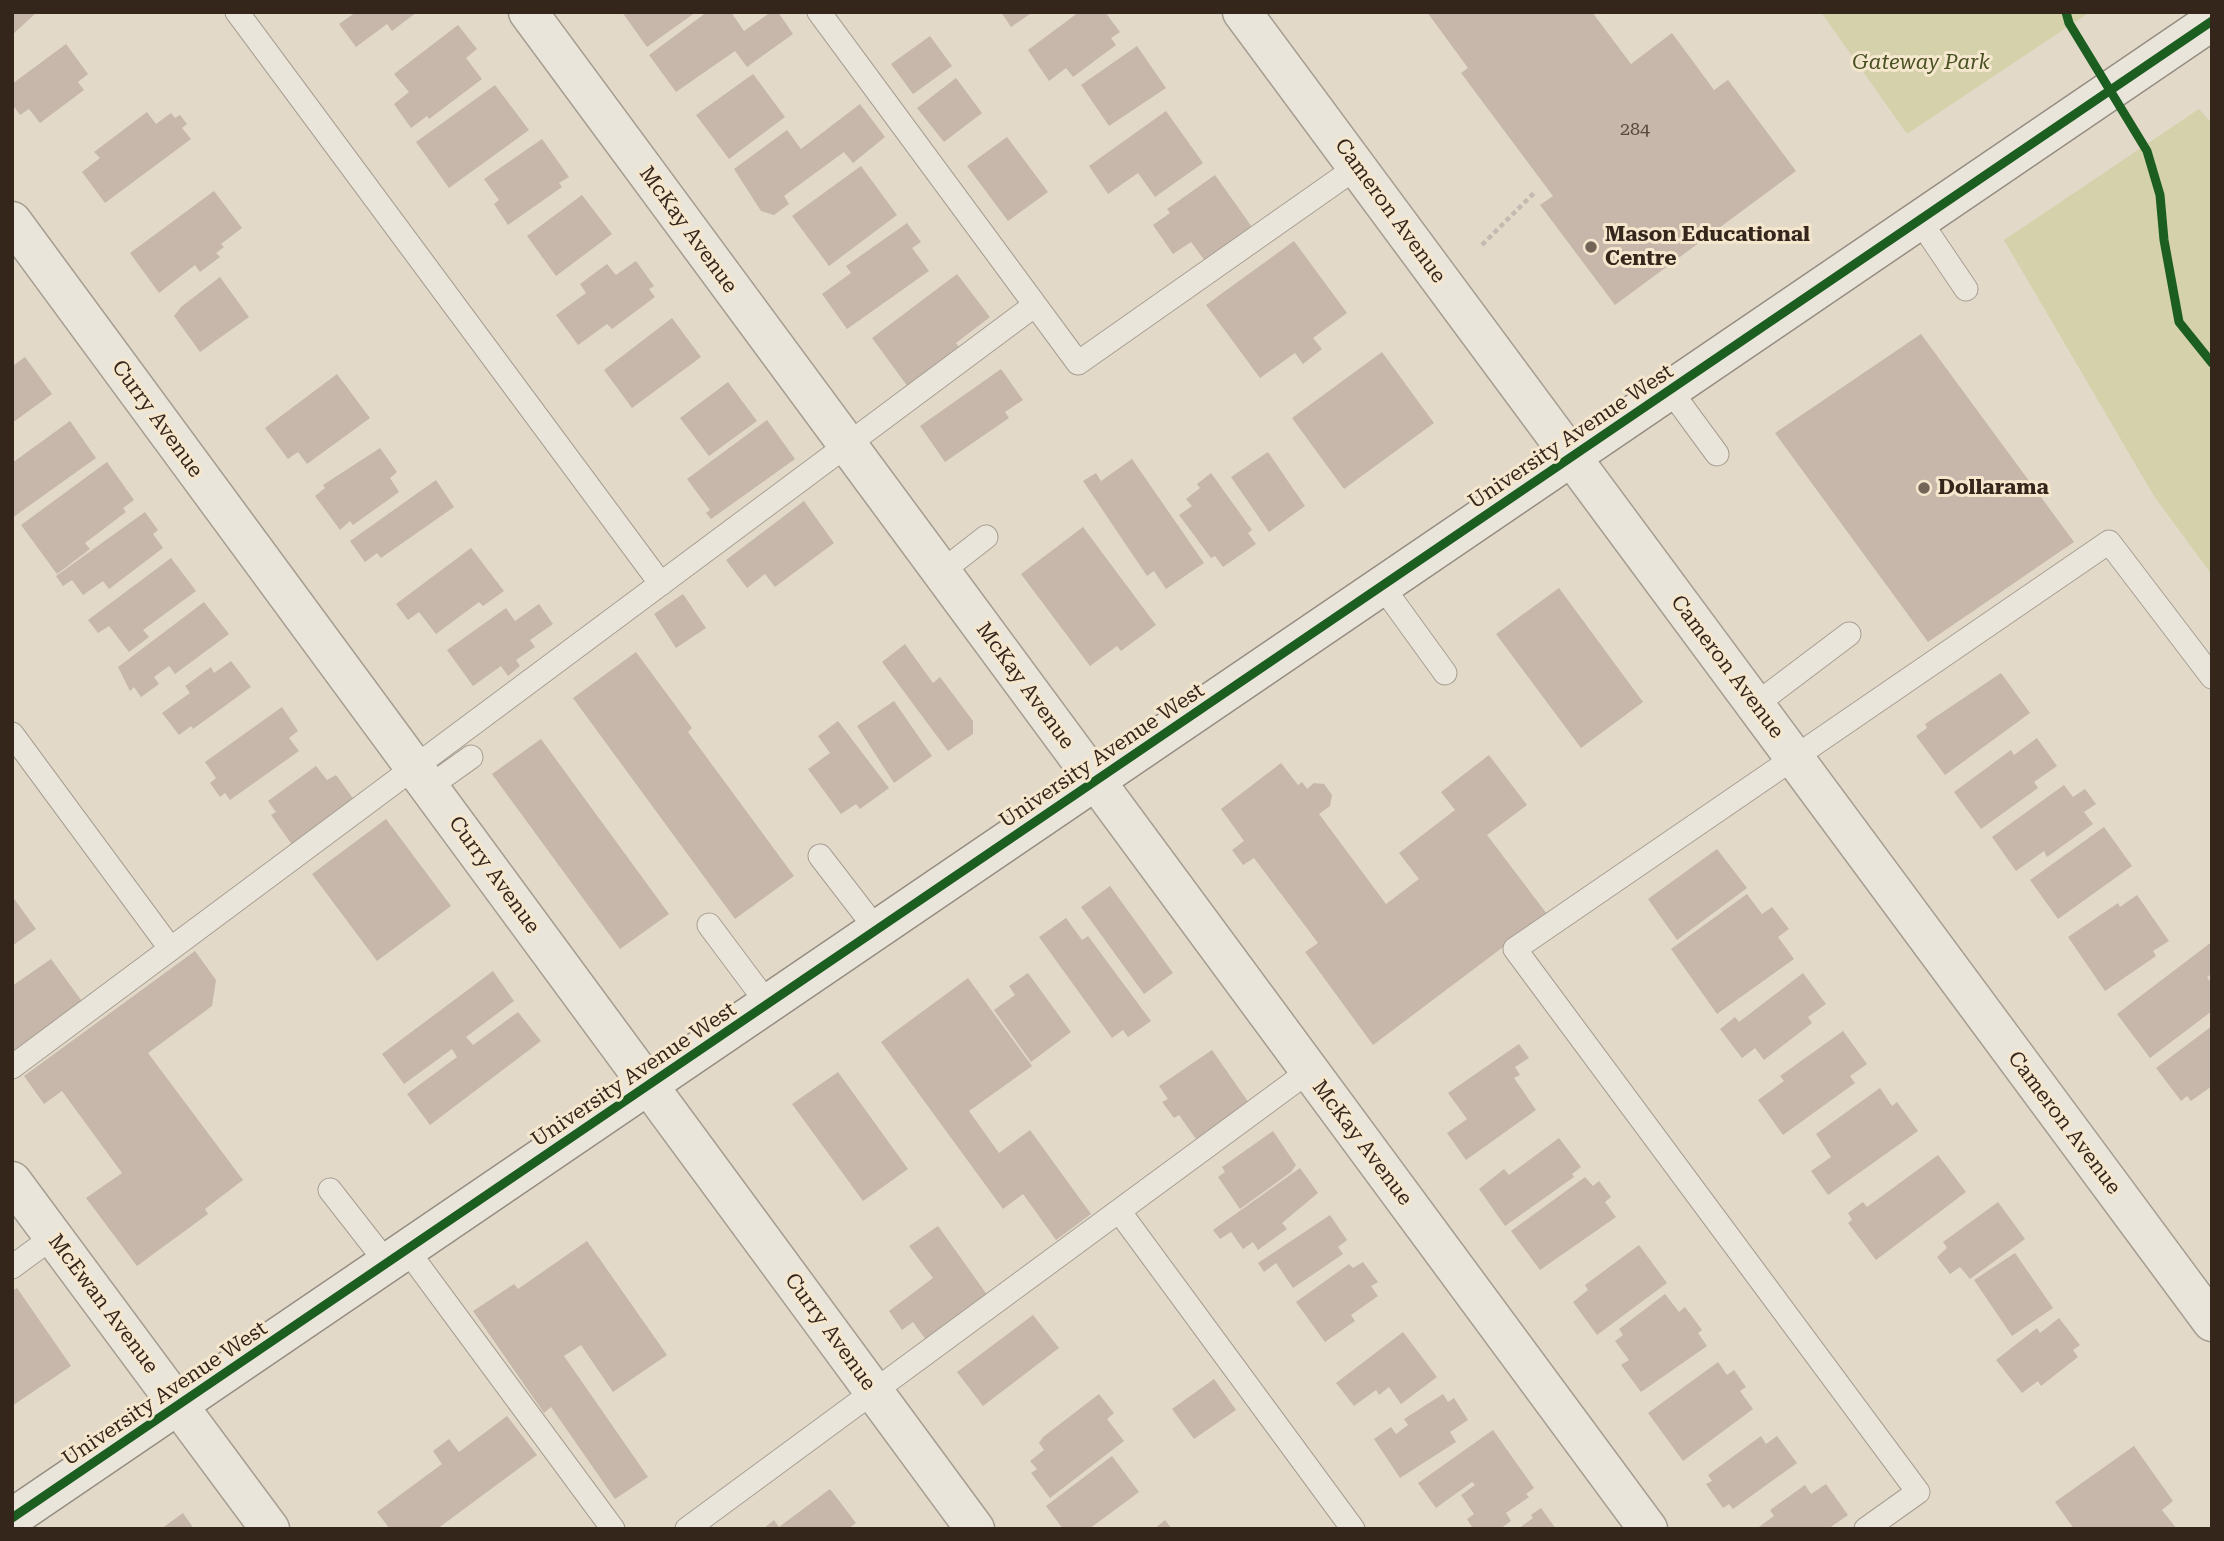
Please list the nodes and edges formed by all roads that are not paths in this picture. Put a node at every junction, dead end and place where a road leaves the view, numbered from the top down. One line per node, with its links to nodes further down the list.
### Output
1 (237, 12): 17 (lane)
2 (527, 12): 12 (street, McKay Avenue)
3 (818, 12): 10 (lane)
4 (1242, 12): 6 (street, Cameron Avenue)
5 (2212, 22): 8 (street, University Avenue West)
6 (1357, 167): 10 (lane); 14 (street, Cameron Avenue)
7 (12, 221): 26 (street, Curry Avenue)
8 (1920, 221): 9 (lane); 11 (street, University Avenue West)
9 (1966, 289)
10 (1035, 304): 12 (lane)
11 (1670, 390): 13 (lane); 14 (street, University Avenue West)
12 (847, 445): 16 (street, McKay Avenue); 17 (lane)
13 (1717, 454)
14 (1572, 457): 18 (street, University Avenue West); 22 (street, Cameron Avenue)
15 (986, 537): 16 (lane)
16 (941, 572): 27 (street, McKay Avenue)
17 (661, 584): 26 (lane)
18 (1382, 586): 20 (lane); 27 (street, University Avenue West)
19 (1849, 634): 22 (lane)
20 (1446, 673)
21 (2212, 677): 25 (lane)
22 (1755, 705): 25 (street, Cameron Avenue)
23 (12, 733): 31 (lane)
24 (471, 757): 26 (lane)
25 (1794, 758): 42 (street, Cameron Avenue); 52 (lane)
26 (422, 777): 31 (lane); 35 (street, Curry Avenue)
27 (1096, 781): 30 (street, University Avenue West); 34 (street, McKay Avenue)
28 (820, 856): 30 (lane)
29 (709, 925): 32 (lane)
30 (877, 930): 32 (street, University Avenue West)
31 (170, 948): 33 (lane)
32 (768, 1004): 35 (street, University Avenue West)
33 (12, 1067)
34 (1308, 1071): 38 (lane); 51 (street, McKay Avenue)
35 (649, 1085): 40 (street, University Avenue West); 43 (street, Curry Avenue)
36 (12, 1181): 39 (street, McEwan Avenue)
37 (330, 1190): 40 (lane)
38 (1119, 1211): 43 (lane); 50 (lane)
39 (53, 1237): 41 (lane); 44 (street, McEwan Avenue)
40 (397, 1256): 44 (street, University Avenue West); 47 (lane)
41 (12, 1267)
42 (2212, 1322)
43 (874, 1391): 48 (lane); 49 (street, Curry Avenue)
44 (178, 1405): 45 (street, University Avenue West); 46 (street, McEwan Avenue)
45 (12, 1518)
46 (270, 1529)
47 (613, 1529)
48 (687, 1529)
49 (975, 1529)
50 (1353, 1529)
51 (1648, 1529)
52 (1867, 1529)

